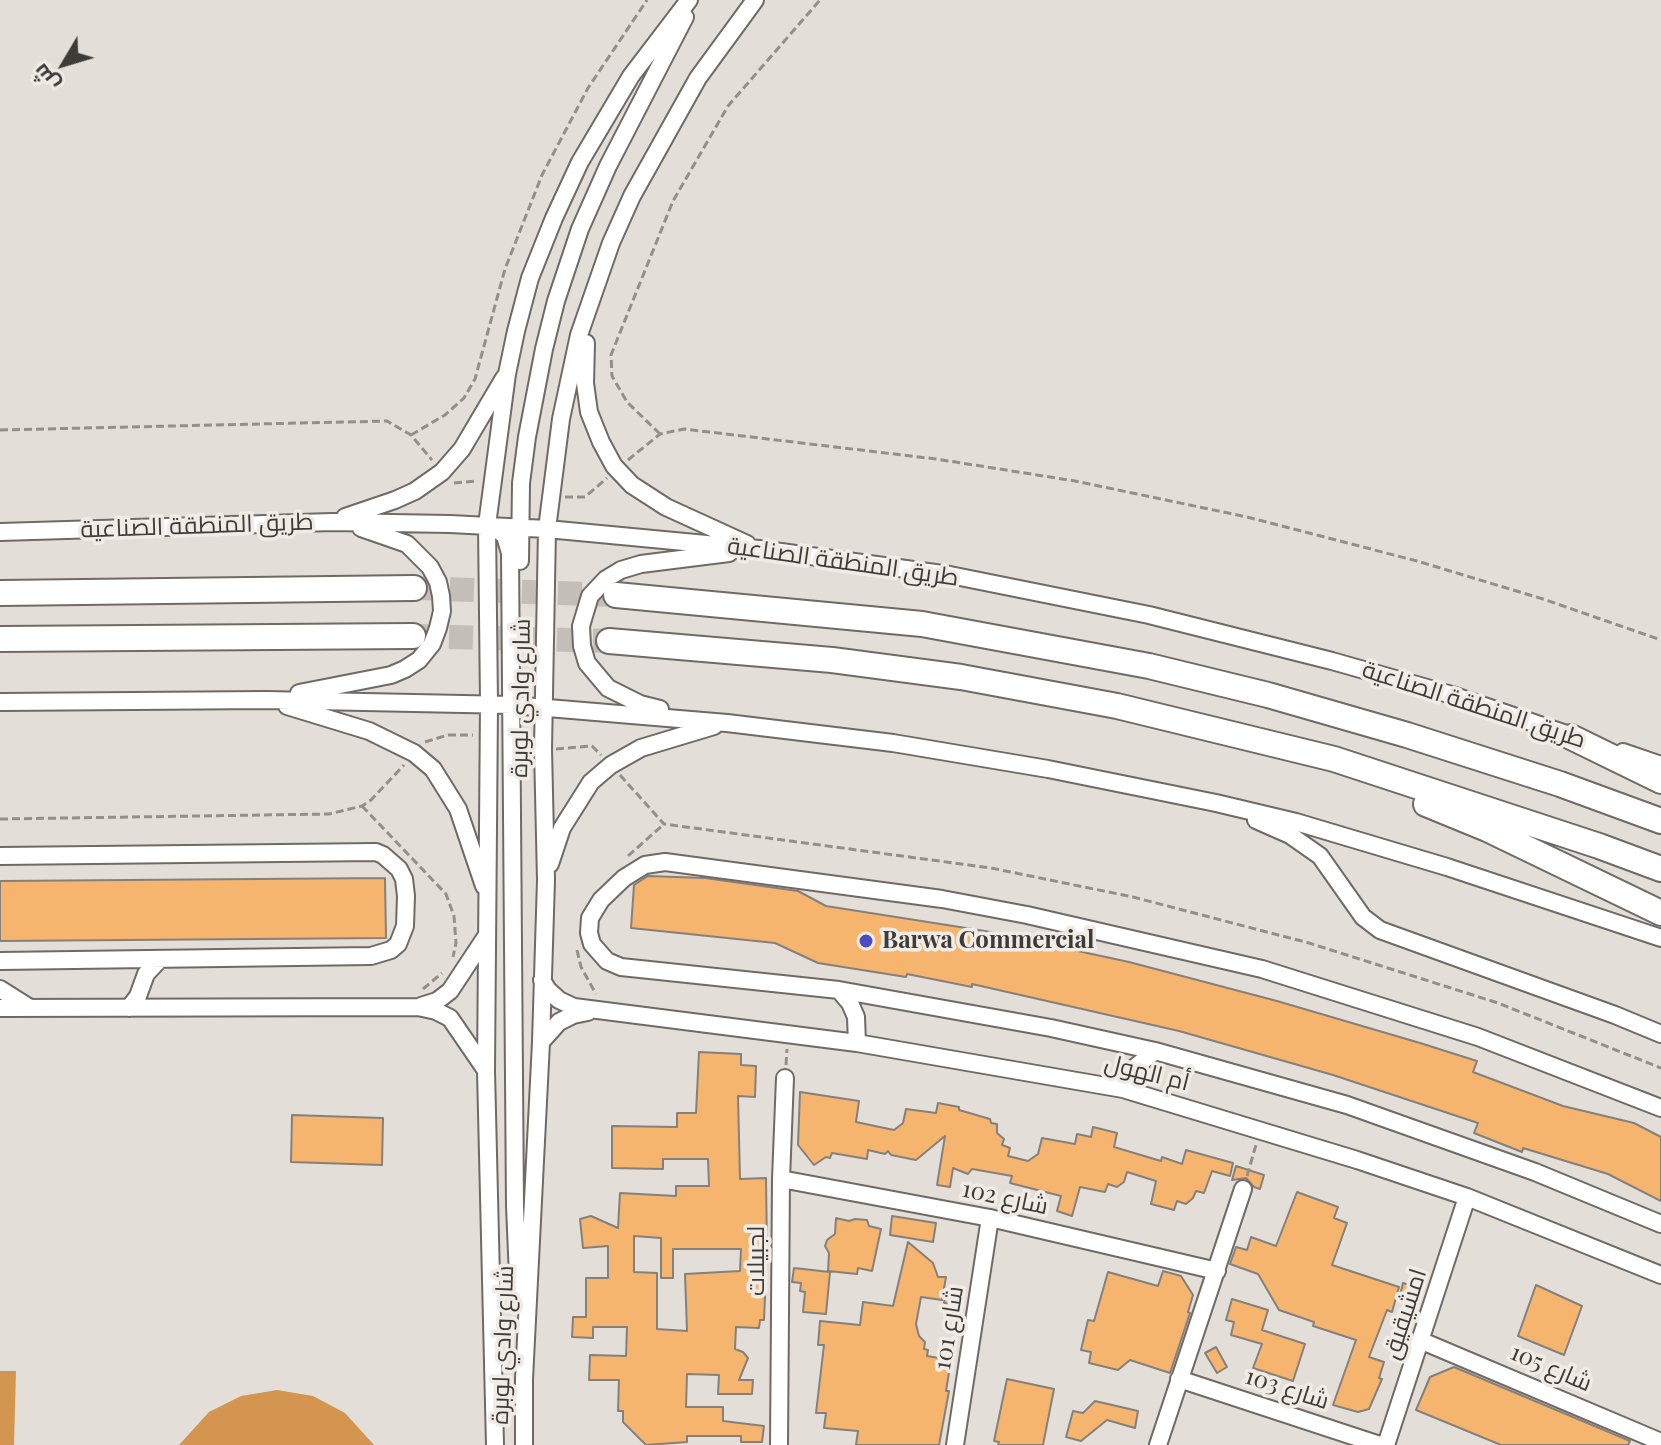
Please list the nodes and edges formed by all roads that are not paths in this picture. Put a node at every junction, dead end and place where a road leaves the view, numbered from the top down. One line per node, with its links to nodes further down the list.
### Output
1 (691, 0): 4 (street, شارع وادي لوبرة); 7 (street)
2 (755, 0): 3 (street, شارع وادي لوبرة)
3 (594, 290): 8 (street, شارع وادي لوبرة); 10 (street)
4 (507, 374): 5 (street); 6 (street, شارع وادي لوبرة)
5 (332, 522): 6 (street, طريق المنطقة الصناعية); 9 (street, طريق المنطقة الصناعية); 17 (street)
6 (487, 525): 7 (street, طريق المنطقة الصناعية); 19 (street, شارع وادي لوبرة); 20 (street)
7 (519, 527): 8 (street, طريق المنطقة الصناعية); 21 (street)
8 (547, 529): 10 (street, طريق المنطقة الصناعية); 21 (street, شارع وادي لوبرة)
9 (0, 532)
10 (759, 549): 22 (street); 23 (street, طريق المنطقة الصناعية)
11 (414, 588): 12 (highway)
12 (0, 593)
13 (616, 595): 28 (highway, طريق المنطقة الصناعية)
14 (413, 636): 15 (highway)
15 (0, 639)
16 (609, 641): 24 (highway)
17 (266, 700): 18 (street); 19 (street); 32 (street)
18 (0, 702)
19 (489, 704): 20 (street); 32 (street, شارع وادي لوبرة)
20 (512, 705): 21 (street); 63 (street)
21 (544, 707): 22 (street); 31 (street, شارع وادي لوبرة)
22 (727, 723): 27 (street); 31 (street)
23 (1571, 737): 25 (street, طريق المنطقة الصناعية); 26 (highway)
24 (1334, 759): 30 (highway); 33 (highway)
25 (1661, 765)
26 (1661, 781)
27 (1216, 803): 35 (street); 46 (street)
28 (1661, 821)
29 (0, 856): 36 (street)
30 (1661, 869)
31 (546, 880): 38 (street, شارع وادي لوبرة)
32 (487, 894): 34 (street, شارع وادي لوبرة)
33 (1661, 913)
34 (486, 937): 41 (street); 50 (street, شارع وادي لوبرة)
35 (1661, 938)
36 (160, 959): 37 (street); 44 (street)
37 (0, 961)
38 (542, 980): 45 (street, أم الهول); 47 (street, شارع وادي لوبرة)
39 (0, 989): 43 (street)
40 (839, 990): 48 (street); 49 (street); 53 (street)
41 (418, 1007): 44 (street); 50 (street)
42 (0, 1008): 43 (street)
43 (30, 1008): 44 (street)
44 (129, 1008)
45 (598, 1010): 47 (street, أم الهول); 48 (street, أم الهول)
46 (1661, 1034)
47 (541, 1042): 63 (street, شارع وادي لوبرة)
48 (857, 1043): 52 (street, أم الهول)
49 (1155, 1051): 52 (street); 58 (street)
50 (486, 1071): 62 (street, شارع وادي لوبرة)
51 (785, 1078): 54 (street, لجبيلات)
52 (1123, 1089): 56 (street, أم الهول)
53 (1661, 1108)
54 (781, 1179): 57 (street, شارع 102); 70 (street, لجبيلات)
55 (1243, 1189): 59 (street)
56 (1467, 1197): 60 (street, أم الهول); 61 (street, امشيقيق)
57 (990, 1218): 59 (street, شارع 102); 71 (street, شارع 101)
58 (1661, 1224)
59 (1217, 1271): 64 (street)
60 (1661, 1275)
61 (1422, 1341): 65 (street, شارع 105); 73 (street, امشيقيق)
62 (492, 1371): 67 (street); 68 (street, شارع وادي لوبرة)
63 (524, 1379): 69 (street, شارع وادي لوبرة)
64 (1179, 1379): 72 (street); 73 (street, شارع 103)
65 (1638, 1439): 66 (street, شارع 105)
66 (1661, 1442)
67 (486, 1445)
68 (495, 1445)
69 (524, 1445)
70 (779, 1445)
71 (955, 1445)
72 (1158, 1445)
73 (1383, 1445)

